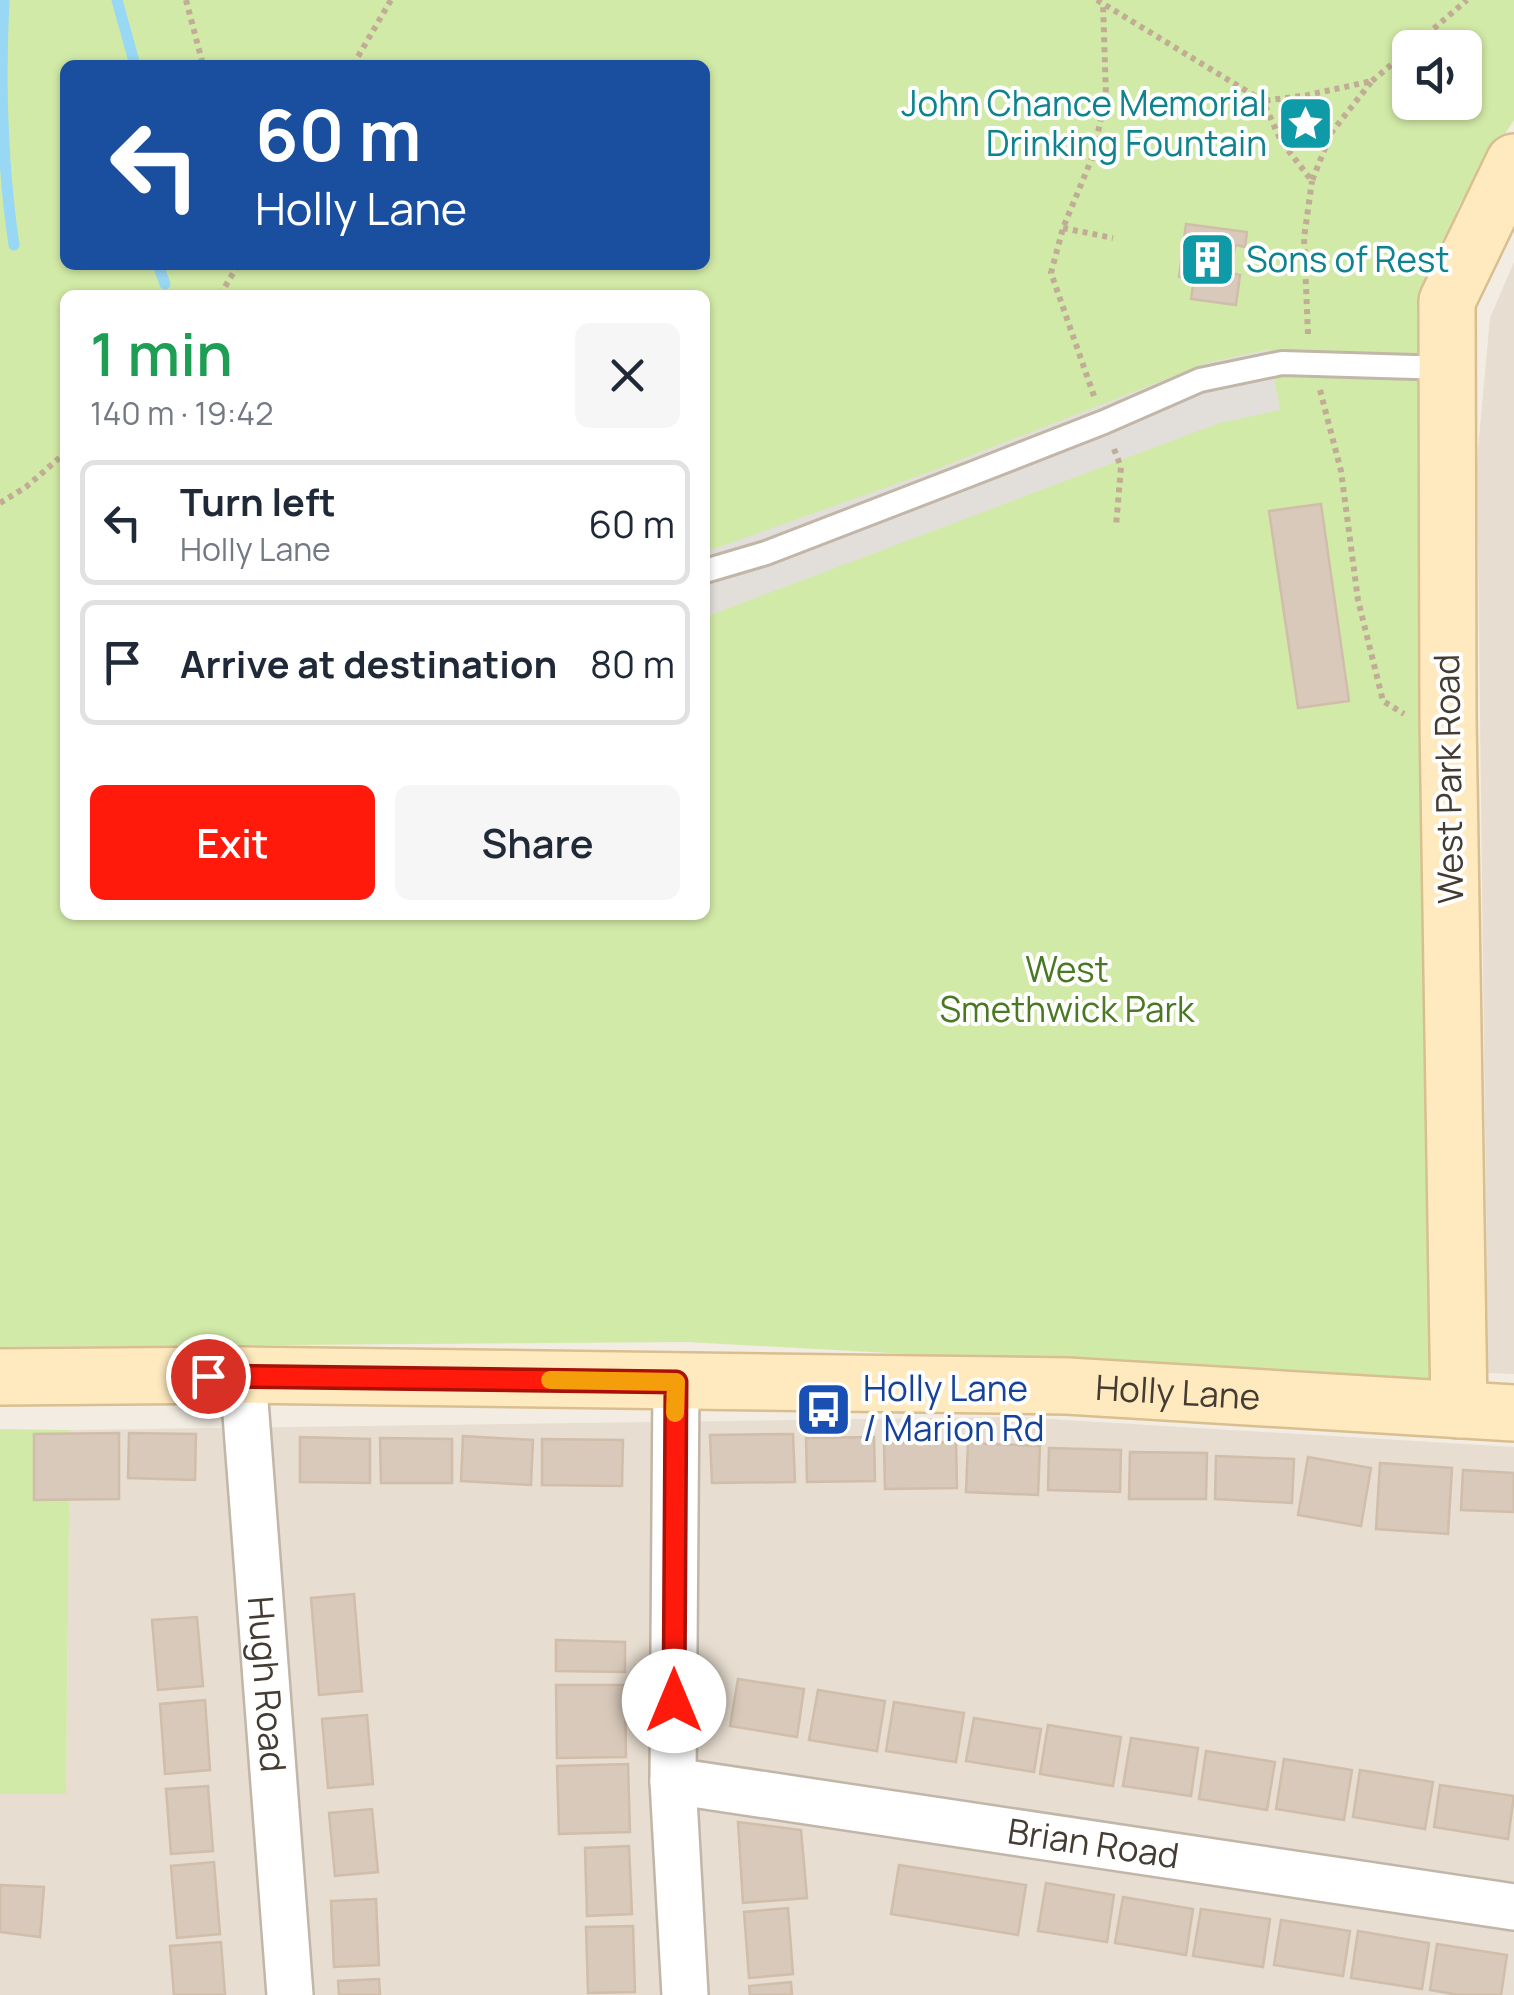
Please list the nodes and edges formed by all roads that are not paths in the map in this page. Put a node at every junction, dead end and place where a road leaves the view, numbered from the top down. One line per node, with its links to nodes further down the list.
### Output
1 (1514, 162): 2 (street, West Park Road)
2 (1448, 368): 3 (lane); 7 (street, West Park Road)
3 (710, 570)
4 (243, 1375): 5 (street, Holly Lane); 6 (street, Holly Lane); 11 (street, Hugh Road)
5 (0, 1377)
6 (676, 1382): 7 (street, Holly Lane); 9 (street)
7 (1459, 1410): 8 (street, Holly Lane)
8 (1514, 1413)
9 (673, 1781): 10 (street, Brian Road); 12 (street)
10 (1514, 1907)
11 (290, 1995)
12 (685, 1995)

